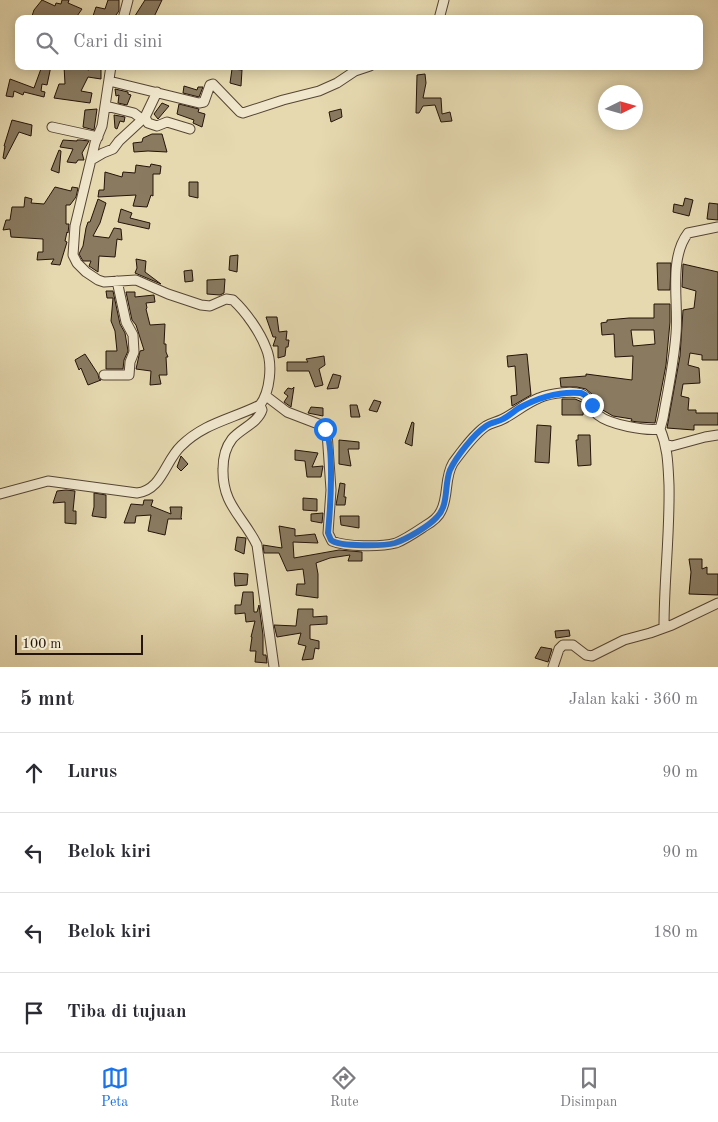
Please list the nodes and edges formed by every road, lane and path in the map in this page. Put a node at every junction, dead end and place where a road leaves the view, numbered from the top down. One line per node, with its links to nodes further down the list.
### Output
1 (128, 0): 3 (street)
2 (444, 0): 4 (street)
3 (124, 15)
4 (439, 15)
5 (110, 70): 7 (street)
6 (358, 70): 8 (street)
7 (109, 82): 8 (street); 9 (street)
8 (157, 92): 10 (street)
9 (106, 106): 10 (street); 13 (street)
10 (144, 119): 12 (street); 14 (street)
11 (52, 127): 13 (street)
12 (190, 129)
13 (98, 137): 14 (street)
14 (91, 160): 16 (street)
15 (718, 227): 20 (street)
16 (117, 281): 17 (street); 18 (street)
17 (104, 375)
18 (266, 396): 19 (street); 20 (street)
19 (260, 405): 23 (street); 26 (street)
20 (660, 429): 22 (street)
21 (718, 436): 22 (street)
22 (667, 445): 25 (street)
23 (0, 494)
24 (718, 603): 25 (street)
25 (664, 628): 27 (street)
26 (274, 667)
27 (553, 667)

